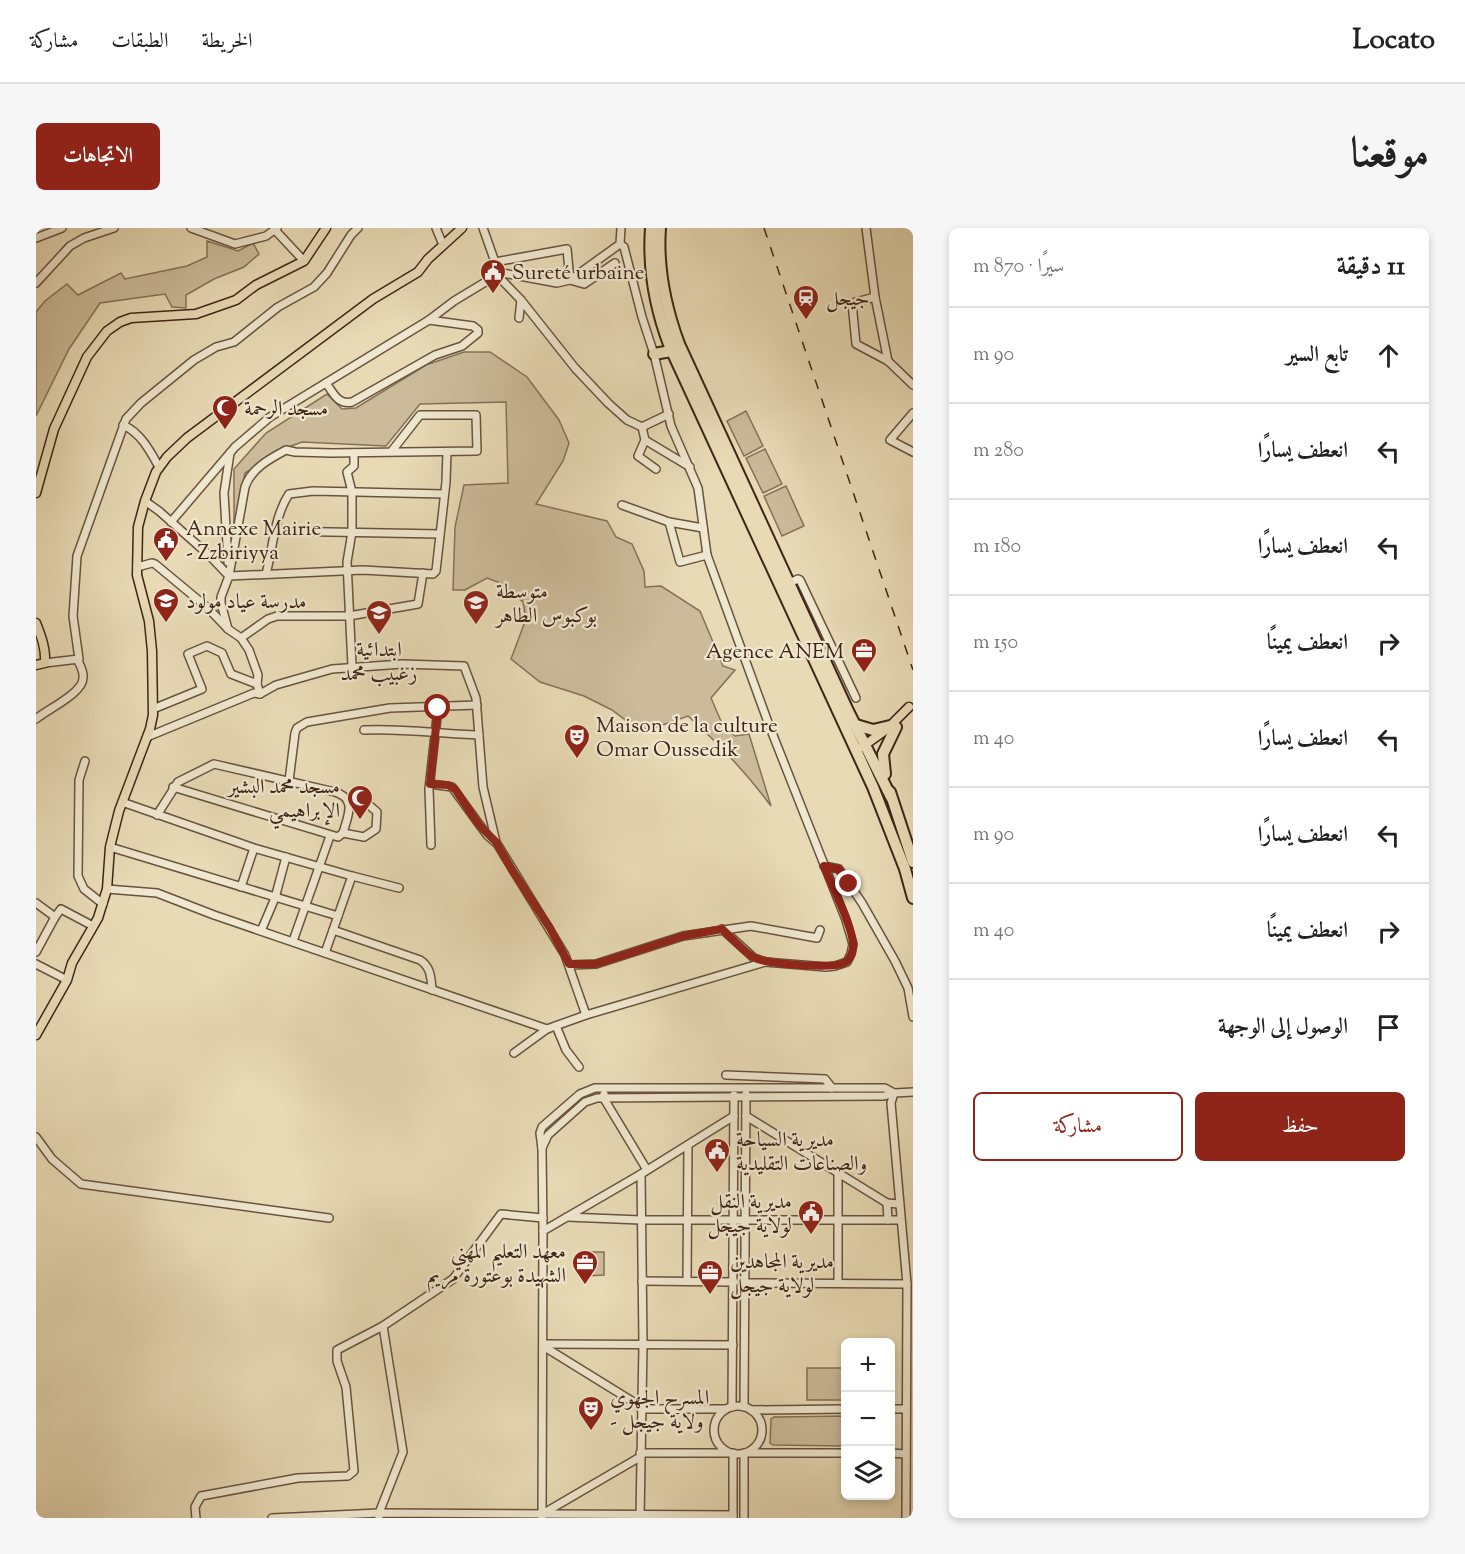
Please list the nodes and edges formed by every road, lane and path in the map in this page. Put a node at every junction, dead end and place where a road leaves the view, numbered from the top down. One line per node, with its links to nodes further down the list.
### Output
1 (51, 228): 15 (street)
2 (62, 228): 15 (street)
3 (114, 228): 23 (street)
4 (326, 228): 18 (main road)
5 (358, 228): 35 (street)
6 (436, 228): 17 (street)
7 (462, 228): 17 (main road)
8 (483, 228): 19 (street)
9 (621, 228): 16 (street)
10 (651, 228): 28 (highway)
11 (660, 228): 65 (highway)
12 (866, 228): 24 (street)
13 (196, 229): 14 (street)
14 (276, 229): 18 (street)
15 (38, 237)
16 (620, 244): 22 (street); 29 (street)
17 (443, 245): 43 (main road)
18 (304, 261): 47 (main road)
19 (495, 262): 21 (street); 22 (street)
20 (615, 263): 22 (street)
21 (497, 274): 22 (street); 25 (street); 27 (street)
22 (570, 280)
23 (36, 283)
24 (875, 297): 30 (street); 30 (street)
25 (521, 300): 26 (street); 36 (street)
26 (519, 318)
27 (429, 320): 31 (street); 31 (street)
28 (671, 351): 29 (highway); 87 (highway)
29 (654, 354): 34 (street)
30 (888, 361): 32 (street)
31 (326, 383): 41 (street)
32 (913, 385)
33 (913, 413): 40 (street)
34 (669, 414): 36 (street); 44 (street)
35 (123, 425): 43 (street); 71 (street)
36 (642, 427): 37 (street)
37 (645, 440): 44 (street); 45 (street)
38 (391, 452): 39 (street); 39 (street); 42 (street)
39 (447, 452): 48 (street)
40 (913, 452)
41 (230, 453): 51 (street); 64 (street)
42 (354, 453): 46 (street); 64 (street)
43 (159, 467): 49 (main road)
44 (690, 468): 53 (street)
45 (656, 469)
46 (352, 492): 48 (street); 54 (street); 55 (street)
47 (36, 493)
48 (444, 494): 56 (street)
49 (144, 501): 51 (street); 58 (main road)
50 (622, 505): 52 (street)
51 (171, 522): 64 (street)
52 (669, 522): 53 (street); 57 (street)
53 (702, 528): 57 (street)
54 (275, 531): 55 (street); 63 (street)
55 (352, 532): 56 (street); 61 (street)
56 (440, 534): 62 (street)
57 (707, 555): 105 (street)
58 (136, 556): 59 (street); 60 (main road)
59 (149, 559)
60 (137, 567): 68 (street); 79 (main road)
61 (347, 570): 62 (street); 63 (street); 66 (street)
62 (423, 573): 66 (street)
63 (267, 574): 64 (street)
64 (229, 576): 68 (street)
65 (789, 583): 76 (street); 81 (highway)
66 (349, 616): 69 (street); 73 (street)
67 (36, 623): 70 (main road)
68 (228, 630): 69 (street)
69 (241, 638): 74 (street)
70 (40, 649): 72 (main road)
71 (77, 659): 72 (street); 80 (street)
72 (40, 664)
73 (352, 666): 75 (street); 77 (street)
74 (257, 684): 75 (street); 79 (street)
75 (260, 694): 86 (street)
76 (856, 698)
77 (477, 705): 78 (street); 85 (street)
78 (438, 708): 84 (street); 89 (street)
79 (153, 709): 86 (main road)
80 (36, 719)
81 (856, 725): 82 (highway); 87 (highway)
82 (893, 727): 87 (main road); 92 (highway)
83 (364, 730): 84 (street)
84 (436, 734): 85 (street); 90 (street)
85 (479, 735): 98 (street)
86 (147, 737): 94 (main road)
87 (863, 748): 92 (highway); 111 (highway)
88 (85, 761): 113 (street)
89 (289, 781): 91 (street); 93 (street)
90 (430, 784): 98 (street); 99 (street)
91 (173, 788): 95 (street); 97 (street)
92 (891, 797): 103 (highway)
93 (350, 800): 96 (street); 96 (street)
94 (122, 802): 95 (street); 100 (main road)
95 (157, 815): 101 (street)
96 (343, 833): 97 (street)
97 (330, 836): 104 (street)
98 (496, 842): 127 (street)
99 (430, 845)
100 (110, 847): 107 (street); 108 (main road)
101 (254, 848): 102 (street); 107 (street)
102 (286, 857): 104 (street); 110 (street)
103 (913, 862)
104 (320, 866): 106 (street); 114 (street)
105 (824, 866): 125 (street); 131 (street)
106 (352, 876): 109 (street); 115 (street)
107 (241, 887): 110 (street)
108 (107, 888): 113 (main road); 121 (street)
109 (399, 888)
110 (274, 898): 114 (street); 121 (street)
111 (913, 898)
112 (36, 903): 116 (street)
113 (103, 904): 117 (main road)
114 (305, 907): 115 (street); 122 (street)
115 (338, 916): 119 (street)
116 (55, 917): 117 (street); 123 (street)
117 (93, 926): 128 (main road)
118 (722, 929): 120 (street); 125 (street); 127 (street)
119 (333, 930): 124 (street); 129 (street)
120 (820, 930)
121 (261, 931): 122 (street)
122 (293, 941): 124 (street)
123 (36, 952)
124 (326, 953): 129 (street)
125 (765, 962): 130 (street)
126 (36, 964): 128 (street)
127 (569, 964): 130 (street)
128 (67, 980): 134 (main road)
129 (432, 990): 133 (street)
130 (586, 1015): 132 (street)
131 (913, 1017)
132 (556, 1026): 133 (street); 136 (street)
133 (547, 1029): 135 (street)
134 (36, 1035)
135 (514, 1053)
136 (579, 1066)
137 (726, 1075): 138 (street)
138 (757, 1076): 142 (street); 143 (street)
139 (604, 1088): 140 (street); 146 (street); 154 (street)
140 (734, 1088): 141 (street); 147 (street)
141 (746, 1088): 142 (street); 148 (street)
142 (757, 1088): 143 (street)
143 (832, 1088): 145 (street)
144 (913, 1092): 145 (street)
145 (894, 1093): 149 (street); 158 (street)
146 (603, 1097): 147 (street); 154 (street); 155 (street)
147 (734, 1097): 148 (street); 151 (street)
148 (746, 1097): 149 (street); 150 (street)
149 (759, 1097): 150 (street)
150 (746, 1113): 151 (street); 156 (street); 164 (street)
151 (734, 1114): 153 (street); 163 (street)
152 (36, 1137): 160 (street)
153 (688, 1145): 155 (street); 162 (street)
154 (542, 1149): 161 (street)
155 (644, 1172): 159 (street); 165 (street)
156 (838, 1174): 157 (street); 168 (street)
157 (887, 1203): 158 (street); 166 (street)
158 (898, 1204): 167 (street)
159 (567, 1217): 165 (street); 169 (street)
160 (329, 1218)
161 (543, 1218): 169 (street); 176 (street)
162 (687, 1219): 163 (street); 165 (street); 171 (street)
163 (734, 1219): 164 (street); 172 (street)
164 (745, 1219): 168 (street); 174 (street)
165 (641, 1220): 170 (street)
166 (888, 1220): 167 (street); 168 (street)
167 (900, 1220): 175 (street)
168 (837, 1221): 173 (street)
169 (543, 1231): 178 (street)
170 (642, 1281): 171 (street); 177 (street)
171 (687, 1281): 172 (street)
172 (734, 1282): 179 (street)
173 (838, 1282): 174 (street); 175 (street)
174 (744, 1283): 182 (street)
175 (907, 1284): 185 (street)
176 (383, 1326): 192 (street); 196 (street)
177 (643, 1344): 178 (street); 179 (street); 180 (street)
178 (543, 1345): 180 (street); 193 (street)
179 (733, 1345): 181 (street)
180 (640, 1407): 181 (street); 191 (street)
181 (729, 1408): 182 (street); 186 (street)
182 (748, 1408): 183 (street); 187 (street)
183 (841, 1409)
184 (895, 1409): 185 (street)
185 (906, 1409): 190 (street)
186 (732, 1453): 187 (street); 191 (street); 194 (street)
187 (745, 1453): 188 (street); 198 (street)
188 (841, 1453)
189 (895, 1454): 190 (street)
190 (906, 1454): 199 (street)
191 (640, 1455): 193 (street); 195 (street)
192 (379, 1516): 193 (street); 197 (street)
193 (542, 1516): 195 (street)
194 (733, 1516): 195 (street)
195 (640, 1517)
196 (195, 1518)
197 (272, 1518)
198 (744, 1518)
199 (906, 1518)

